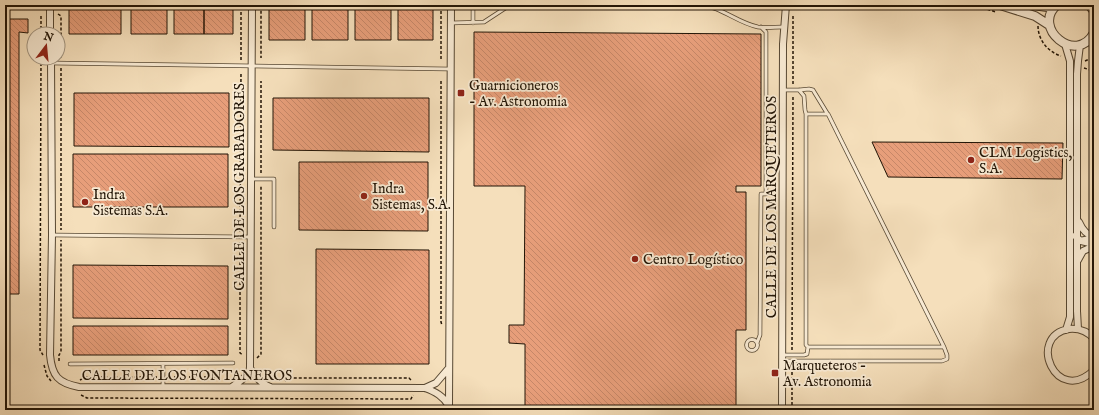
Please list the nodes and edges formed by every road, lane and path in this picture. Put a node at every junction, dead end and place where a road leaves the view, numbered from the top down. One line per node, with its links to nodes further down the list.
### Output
1 (50, 5): 23 (street)
2 (244, 5): 35 (path)
3 (252, 5): 38 (street, CALLE DE LOS GRABADORES)
4 (258, 5): 30 (path)
5 (441, 5): 31 (path)
6 (451, 5): 18 (street)
7 (473, 5): 19 (lane)
8 (510, 5): 19 (lane)
9 (699, 5): 24 (lane)
10 (786, 5): 25 (street, CALLE DE LOS MARQUETEROS)
11 (1000, 5): 21 (street)
12 (1033, 5): 14 (street)
13 (1089, 5): 16 (street)
14 (1056, 6): 21 (street)
15 (793, 10): 45 (path)
16 (1094, 11)
17 (44, 14): 22 (path)
18 (450, 23): 19 (lane); 40 (street)
19 (473, 23)
20 (1038, 24): 33 (path)
21 (1050, 25): 27 (street)
22 (41, 26)
23 (50, 26)
24 (761, 27): 25 (lane); 65 (lane)
25 (783, 27): 44 (street, CALLE DE LOS MARQUETEROS)
26 (1093, 36): 28 (street)
27 (1065, 44): 28 (street); 51 (street)
28 (1080, 45): 52 (street)
29 (1094, 57): 34 (path)
30 (261, 58)
31 (441, 59)
32 (66, 60): 35 (lane)
33 (1064, 60)
34 (1083, 62)
35 (241, 65): 38 (lane)
36 (41, 66): 68 (path)
37 (51, 66): 54 (street, CALLE DE LOS FONTANEROS)
38 (251, 66): 40 (lane); 49 (street, CALLE DE LOS GRABADORES)
39 (1083, 67): 41 (path)
40 (449, 69): 78 (street)
41 (1094, 70)
42 (261, 81): 50 (path)
43 (441, 81): 61 (path)
44 (783, 90): 45 (lane); 70 (street, CALLE DE LOS MARQUETEROS)
45 (793, 90): 46 (lane); 69 (path)
46 (799, 90): 47 (lane); 48 (lane)
47 (806, 114): 48 (lane); 66 (lane)
48 (828, 114): 67 (lane)
49 (251, 179): 50 (lane); 55 (street, CALLE DE LOS GRABADORES)
50 (261, 179): 53 (lane); 73 (path)
51 (1070, 210): 57 (street); 59 (street)
52 (1077, 210): 56 (street); 57 (street)
53 (274, 227)
54 (52, 235): 55 (lane); 83 (street, CALLE DE LOS FONTANEROS)
55 (251, 237): 77 (street, CALLE DE LOS GRABADORES)
56 (1094, 237): 57 (street)
57 (1078, 241): 58 (street); 59 (street); 60 (street)
58 (1094, 245): 60 (street)
59 (1069, 266): 63 (street)
60 (1077, 266): 62 (street)
61 (442, 327)
62 (1078, 329): 63 (street); 64 (street)
63 (1066, 330): 79 (street)
64 (1094, 339)
65 (757, 343)
66 (808, 347): 67 (lane); 69 (lane)
67 (944, 347): 71 (lane)
68 (43, 355)
69 (792, 355): 70 (lane)
70 (783, 358): 71 (lane); 90 (street, CALLE DE LOS MARQUETEROS)
71 (792, 361): 91 (path)
72 (44, 362): 80 (path)
73 (258, 363)
74 (70, 364): 75 (lane)
75 (162, 364): 76 (lane); 83 (lane)
76 (233, 364)
77 (250, 368): 84 (street); 85 (street)
78 (449, 369): 86 (street); 89 (street)
79 (1094, 370)
80 (51, 382)
81 (284, 382): 82 (path)
82 (413, 382)
83 (163, 388): 84 (street, CALLE DE LOS FONTANEROS)
84 (231, 388): 85 (street, CALLE DE LOS FONTANEROS)
85 (274, 388): 86 (street, CALLE DE LOS FONTANEROS)
86 (425, 388): 89 (street, CALLE DE LOS FONTANEROS)
87 (78, 394): 88 (path)
88 (414, 394)
89 (449, 408)
90 (782, 410)
91 (792, 410)

